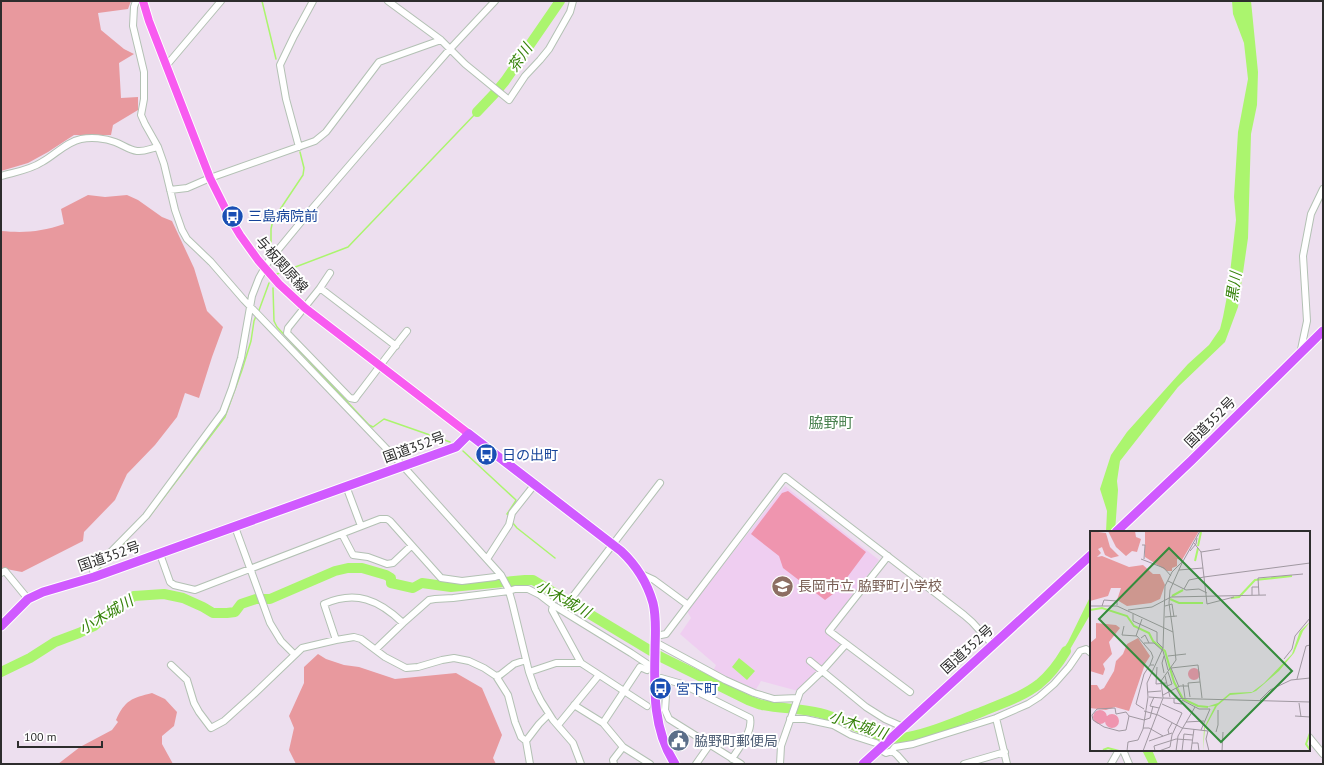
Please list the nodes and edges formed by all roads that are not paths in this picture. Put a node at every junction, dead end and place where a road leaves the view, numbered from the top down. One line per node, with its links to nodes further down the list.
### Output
1 (136, 1): 12 (street)
2 (142, 1): 10 (main road, 与板関原線)
3 (221, 1): 10 (street)
4 (313, 1): 11 (street)
5 (388, 1): 8 (street)
6 (495, 1): 9 (street)
7 (573, 1): 9 (street)
8 (441, 40): 9 (street); 11 (street)
9 (450, 49): 17 (street)
10 (166, 66): 14 (main road, 与板関原線)
11 (299, 146): 14 (street)
12 (158, 147): 13 (street); 15 (street)
13 (1, 176)
14 (210, 178): 15 (street); 17 (main road, 与板関原線)
15 (170, 190): 20 (street)
16 (1323, 190): 25 (street)
17 (264, 267): 20 (street); 21 (main road, 与板関原線)
18 (330, 274): 19 (street)
19 (320, 288): 21 (street); 24 (street)
20 (250, 306): 28 (street); 46 (street)
21 (305, 308): 26 (main road, 与板関原線); 26 (street)
22 (407, 331): 24 (street)
23 (1323, 331): 25 (highway, 国道352号)
24 (396, 346): 26 (street)
25 (1300, 354): 34 (highway, 国道352号)
26 (380, 366): 27 (main road, 与板関原線)
27 (469, 434): 28 (highway, 国道352号); 30 (highway)
28 (403, 466): 31 (highway, 国道352号); 41 (street)
29 (660, 483): 36 (street)
30 (535, 484): 36 (highway); 41 (street)
31 (346, 486): 32 (street); 33 (highway, 国道352号)
32 (361, 526): 35 (street); 37 (street)
33 (235, 527): 38 (highway, 国道352号); 42 (street)
34 (1117, 531)
35 (342, 534): 37 (street); 42 (street)
36 (613, 545): 44 (highway); 48 (street)
37 (411, 546): 45 (street)
38 (160, 554): 42 (street); 46 (highway, 国道352号)
39 (888, 556): 51 (street); 56 (street); 57 (street)
40 (1090, 556): 57 (highway, 国道352号)
41 (487, 559): 45 (street)
42 (250, 569): 60 (street)
43 (1, 573): 49 (street)
44 (641, 574): 51 (street); 55 (highway)
45 (501, 576): 47 (street)
46 (94, 577): 49 (highway, 国道352号)
47 (509, 589): 50 (street); 52 (street); 61 (street)
48 (574, 595)
49 (28, 599): 53 (highway, 国道352号)
50 (553, 605): 63 (street); 65 (street)
51 (688, 605): 55 (street)
52 (403, 623): 54 (street); 58 (street)
53 (1, 626)
54 (336, 640): 58 (street); 60 (street)
55 (655, 642): 65 (highway); 72 (street)
56 (846, 644): 66 (street); 71 (street)
57 (993, 645): 80 (highway, 国道352号)
58 (376, 649): 69 (street)
59 (1090, 652): 77 (street)
60 (295, 655): 64 (street)
61 (526, 660): 67 (street); 69 (street)
62 (810, 661): 66 (street)
63 (581, 663): 67 (street); 68 (street)
64 (171, 665)
65 (652, 669): 70 (street); 96 (highway)
66 (822, 671): 72 (street); 80 (street)
67 (528, 672): 75 (street)
68 (599, 675): 70 (street); 73 (street)
69 (496, 676): 82 (street)
70 (624, 691): 74 (street); 78 (street)
71 (910, 692)
72 (798, 699): 76 (street)
73 (574, 705): 78 (street); 79 (street)
74 (647, 706)
75 (549, 714): 79 (street); 82 (street)
76 (791, 718): 85 (street); 99 (street)
77 (996, 718): 86 (street); 89 (street)
78 (603, 723): 84 (street)
79 (558, 725): 93 (street)
80 (901, 728): 85 (highway, 国道352号)
81 (1310, 738): 90 (street)
82 (526, 741): 92 (street)
83 (710, 744): 91 (street); 91 (street); 97 (street)
84 (623, 747): 94 (street); 95 (street)
85 (881, 747): 86 (street); 100 (highway, 国道352号)
86 (892, 751): 101 (street)
87 (1118, 751): 104 (street)
88 (1123, 751): 105 (street)
89 (1004, 752): 102 (street); 103 (street)
90 (1323, 754)
91 (732, 759): 98 (street)
92 (530, 764)
93 (581, 764)
94 (614, 764)
95 (650, 764)
96 (675, 764)
97 (696, 764)
98 (741, 764)
99 (780, 764)
100 (863, 764)
101 (905, 764)
102 (964, 764)
103 (1008, 764)
104 (1111, 764)
105 (1129, 764)

